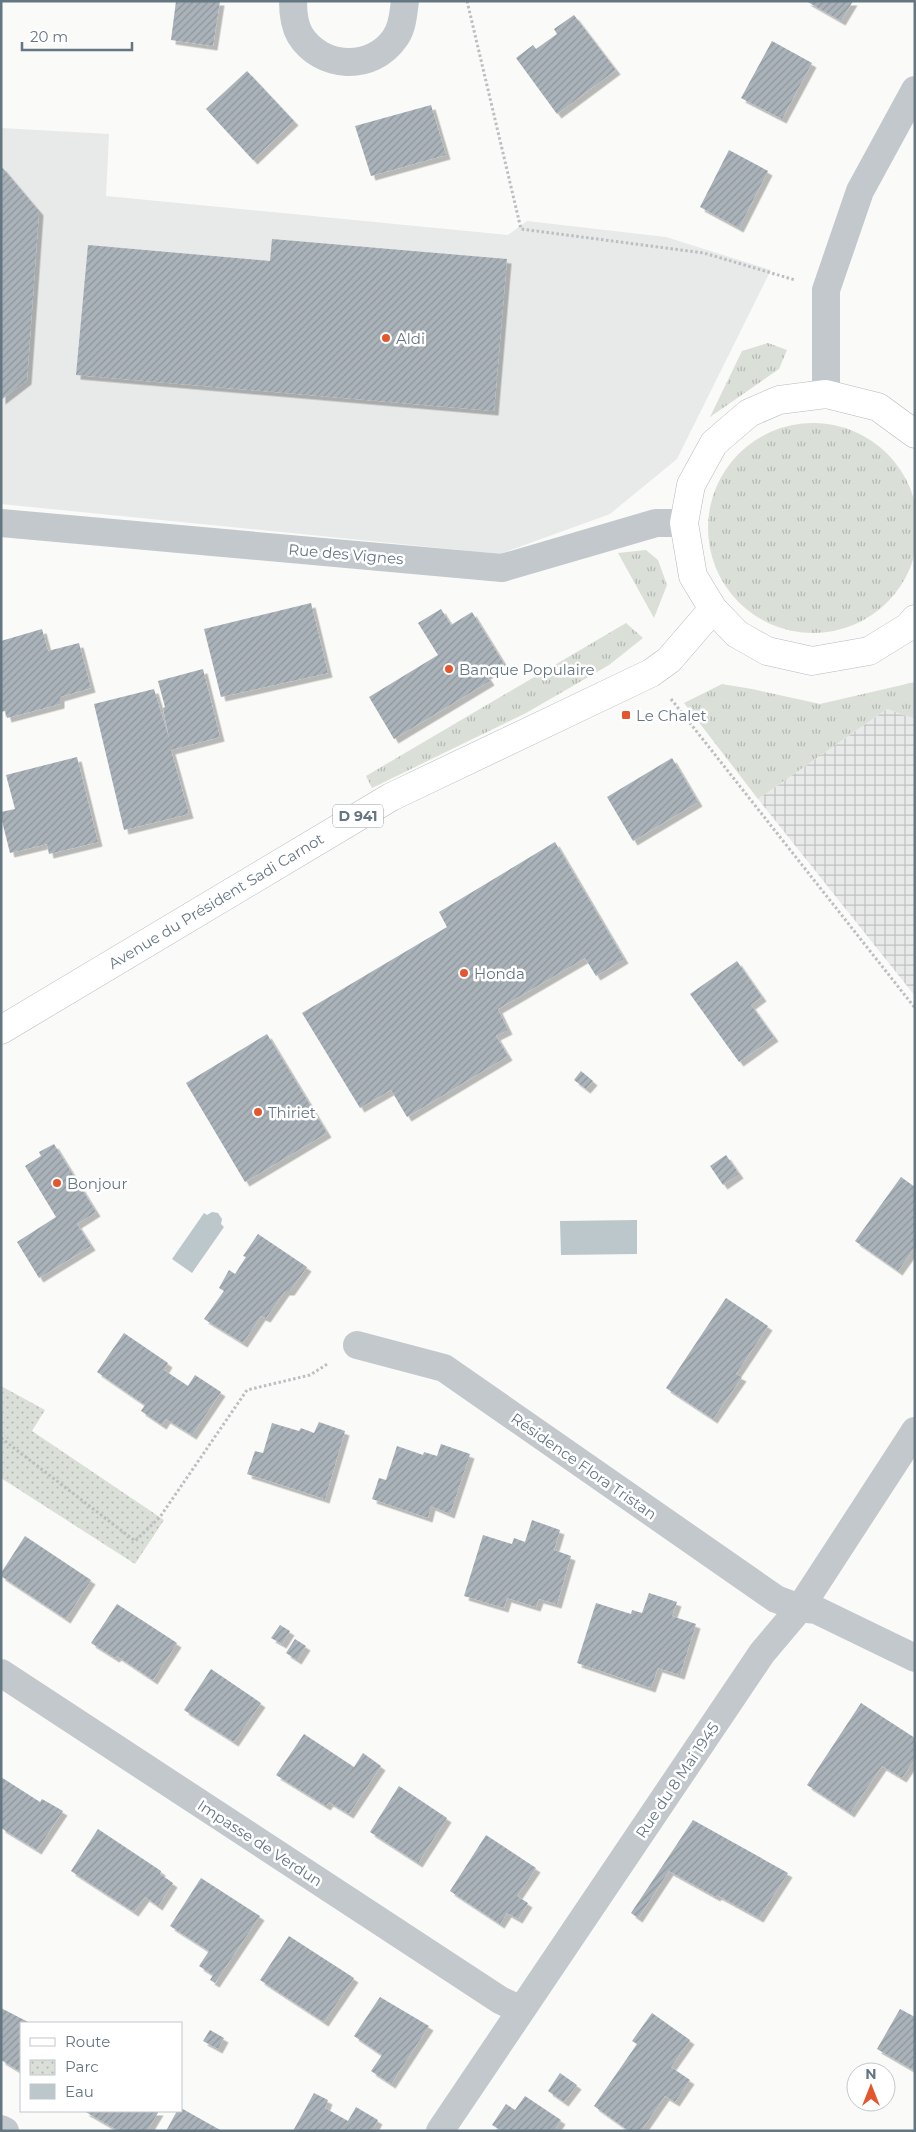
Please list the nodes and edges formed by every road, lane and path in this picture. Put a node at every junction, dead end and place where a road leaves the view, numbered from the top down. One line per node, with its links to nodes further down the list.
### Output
1 (293, 1): 2 (street)
2 (404, 1)
3 (467, 1): 5 (path)
4 (915, 90): 5 (street)
5 (826, 290): 6 (street)
6 (826, 394): 7 (main road); 9 (main road)
7 (915, 434)
8 (1, 523): 9 (street, Rue des Vignes)
9 (684, 523): 10 (main road)
10 (712, 609): 11 (main road); 14 (main road, Avenue du Président Sadi Carnot / D 941)
11 (915, 619)
12 (676, 693): 13 (path)
13 (915, 1008)
14 (1, 1030)
15 (357, 1345): 17 (path); 18 (street, Résidence Flora Tristan)
16 (915, 1431): 18 (street, Rue du 8 Mai 1945)
17 (1, 1438)
18 (800, 1608): 19 (street, Résidence Flora Tristan); 21 (street, Rue du 8 Mai 1945)
19 (915, 1658)
20 (1, 1673): 21 (street, Impasse de Verdun)
21 (521, 2010): 24 (street, Rue du 8 Mai 1945)
22 (1, 2129): 23 (street)
23 (5, 2131)
24 (440, 2131)

